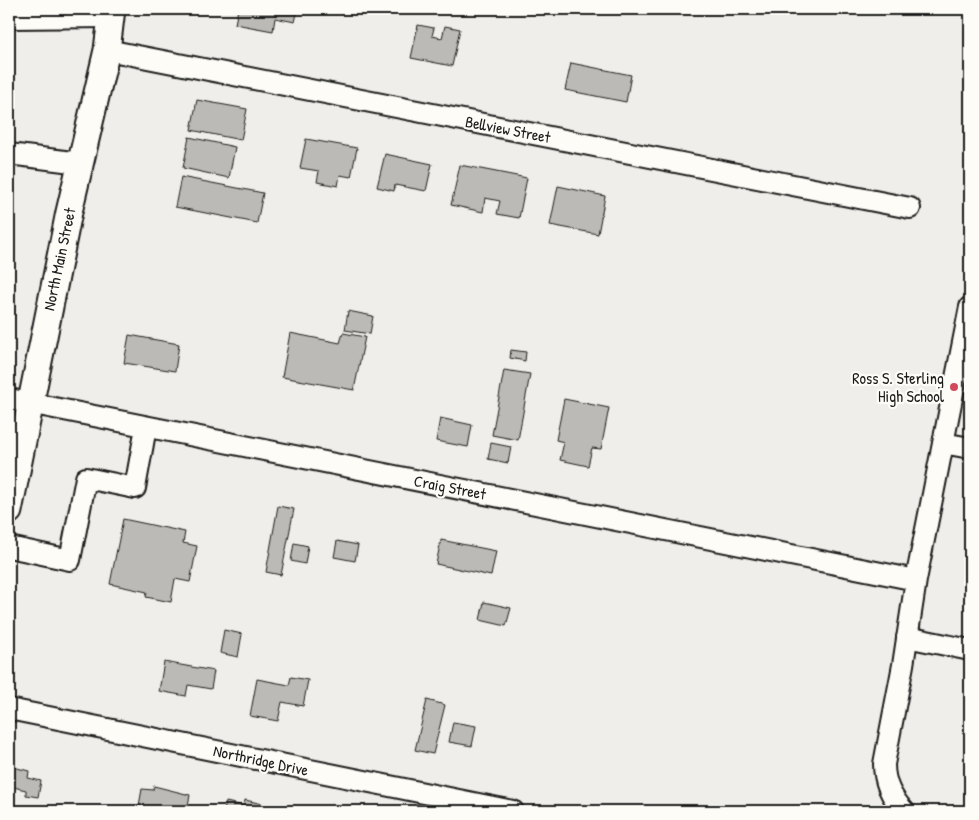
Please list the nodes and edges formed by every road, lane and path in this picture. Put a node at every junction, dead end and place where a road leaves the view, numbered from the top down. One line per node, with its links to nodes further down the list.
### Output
1 (41, 13): 2 (street); 3 (street)
2 (111, 13): 4 (main road, North Main Street)
3 (9, 18)
4 (107, 50): 6 (main road, North Main Street); 7 (street, Bellview Street)
5 (9, 154): 6 (street)
6 (80, 164): 11 (main road, North Main Street)
7 (910, 208)
8 (970, 307): 9 (street)
9 (967, 339): 10 (street)
10 (962, 393): 13 (street)
11 (19, 402): 12 (street, Craig Street); 15 (main road, North Main Street)
12 (146, 427): 16 (street); 17 (street, Craig Street)
13 (943, 443): 14 (street); 17 (street)
14 (970, 448)
15 (9, 510)
16 (9, 547)
17 (916, 580): 18 (street)
18 (907, 637): 19 (street); 22 (street)
19 (970, 650)
20 (9, 709): 21 (street, Northridge Drive)
21 (513, 811)
22 (904, 811)

